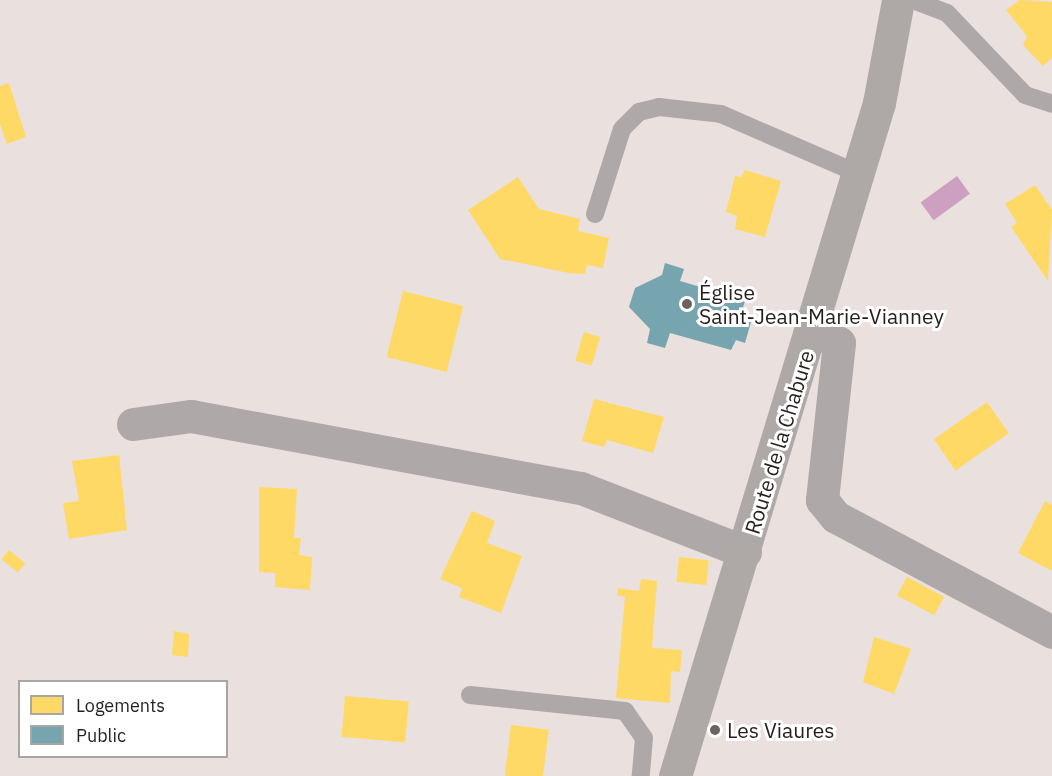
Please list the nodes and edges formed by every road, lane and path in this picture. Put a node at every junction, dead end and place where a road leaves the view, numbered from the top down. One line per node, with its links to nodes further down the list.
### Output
1 (897, 0): 4 (main road, Route de la Chabure)
2 (913, 0): 3 (lane)
3 (1052, 104)
4 (859, 174): 5 (lane); 6 (main road, Route de la Chabure)
5 (595, 214)
6 (814, 330): 8 (main road, Route de la Chabure); 9 (street)
7 (134, 424): 8 (street)
8 (745, 552): 12 (main road, Route de la Chabure)
9 (1052, 632)
10 (470, 695): 11 (lane)
11 (641, 776)
12 (675, 776)

